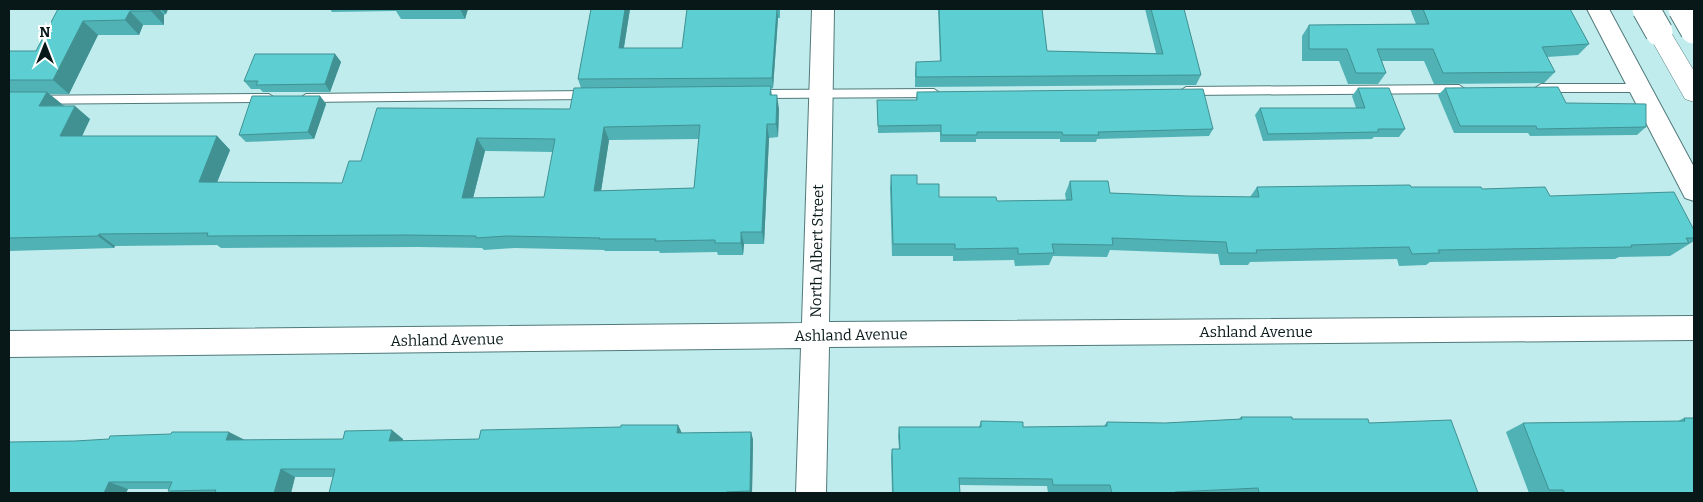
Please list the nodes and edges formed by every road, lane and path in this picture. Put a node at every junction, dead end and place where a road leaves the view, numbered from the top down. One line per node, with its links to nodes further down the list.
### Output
1 (823, 9): 11 (street, North Albert Street)
2 (1598, 9): 7 (street)
3 (1646, 9): 10 (street, bridge)
4 (1682, 9): 5 (street, bridge)
5 (1694, 30)
6 (1525, 88): 7 (lane)
7 (1639, 88): 18 (street)
8 (1476, 89): 9 (lane)
9 (1177, 91)
10 (1694, 92)
11 (821, 93): 12 (lane); 13 (lane); 20 (street, North Albert Street)
12 (948, 93)
13 (742, 94)
14 (604, 95): 16 (lane)
15 (276, 98): 17 (lane)
16 (296, 98)
17 (9, 100)
18 (1694, 191)
19 (1694, 328): 20 (street, Ashland Avenue)
20 (815, 335): 21 (street, Ashland Avenue); 22 (street, North Albert Street)
21 (9, 344)
22 (811, 493)

